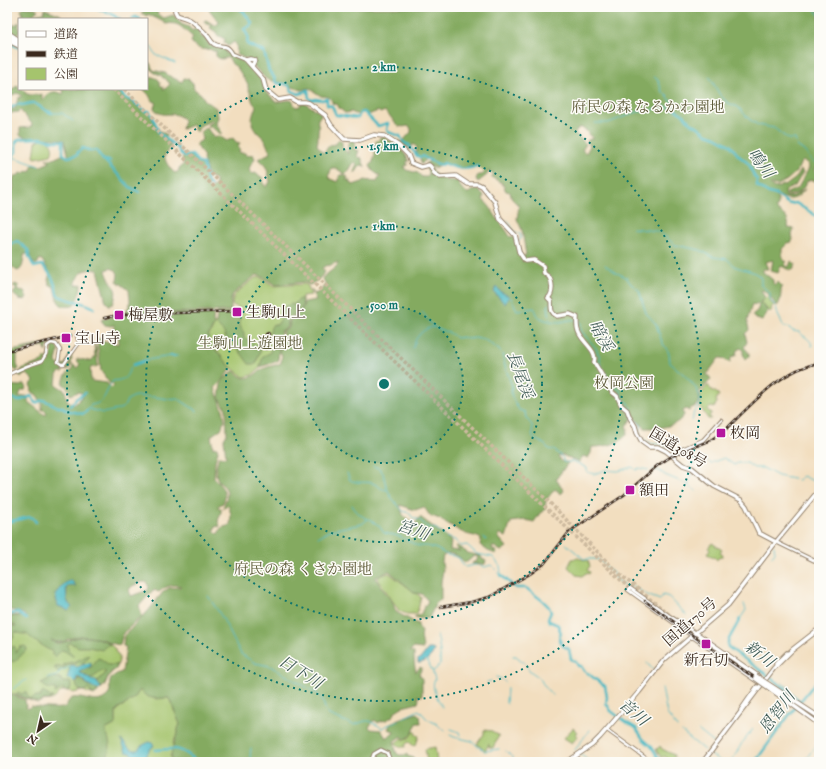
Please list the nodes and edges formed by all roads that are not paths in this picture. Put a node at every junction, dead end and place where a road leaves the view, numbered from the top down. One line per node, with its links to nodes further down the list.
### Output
1 (174, 7): 6 (highway, 国道308号)
2 (7, 34): 4 (highway)
3 (7, 40): 5 (highway)
4 (18, 42)
5 (18, 43)
6 (246, 60): 7 (highway, 国道308号); 7 (highway, 国道308号)
7 (252, 66): 11 (highway, 国道308号)
8 (77, 335): 9 (main road)
9 (7, 375)
10 (721, 420): 11 (main road)
11 (670, 454): 13 (highway, 国道308号)
12 (819, 490): 13 (highway, 国道170号)
13 (776, 542): 14 (main road); 18 (highway, 国道170号)
14 (819, 563)
15 (644, 598): 16 (main road); 16 (main road); 18 (main road)
16 (642, 601): 19 (main road)
17 (819, 629): 21 (highway)
18 (696, 633): 19 (highway, 国道170号); 20 (highway)
19 (692, 636): 20 (highway); 26 (highway, 国道170号)
20 (751, 674): 21 (highway); 21 (highway, bridge)
21 (762, 682): 22 (highway, bridge); 24 (highway, bridge); 25 (highway, bridge); 31 (highway)
22 (807, 712): 23 (highway); 24 (highway); 25 (highway)
23 (811, 715): 24 (highway, bridge); 25 (highway, bridge)
24 (819, 718)
25 (819, 724)
26 (607, 730): 29 (highway, 国道170号); 30 (main road)
27 (371, 762): 28 (main road)
28 (388, 762)
29 (567, 762)
30 (651, 762)
31 (703, 762)

